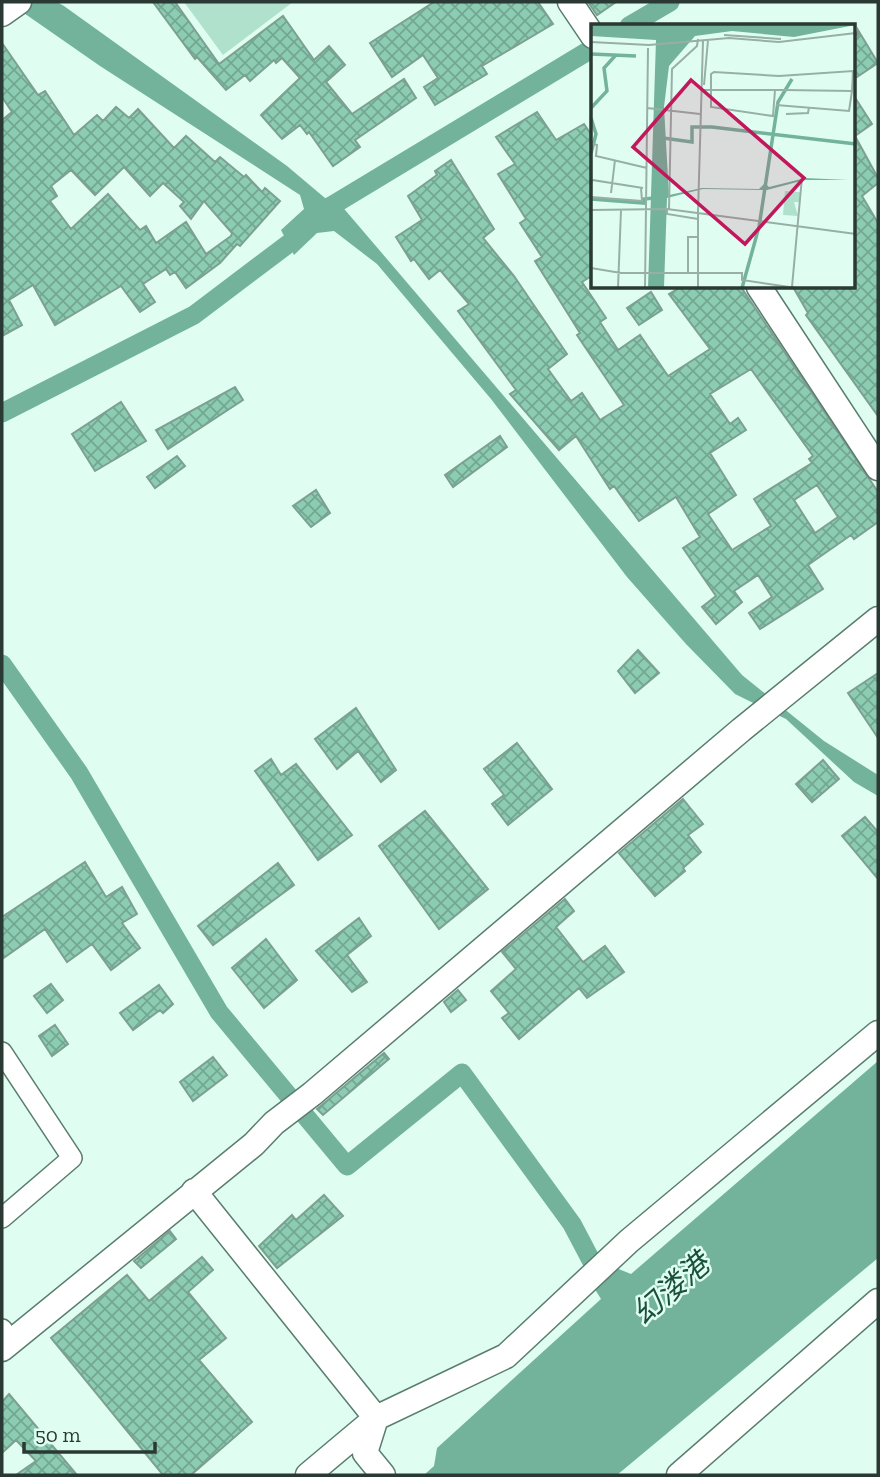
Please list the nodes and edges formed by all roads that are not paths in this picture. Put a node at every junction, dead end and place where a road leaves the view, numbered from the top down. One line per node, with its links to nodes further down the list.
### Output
1 (19, 2): 3 (street)
2 (570, 2): 4 (street)
3 (2, 14)
4 (591, 33)
5 (760, 289): 6 (street)
6 (878, 468)
7 (878, 620): 10 (street)
8 (878, 1033): 14 (street)
9 (2, 1052): 11 (street)
10 (194, 1191): 13 (street); 14 (street)
11 (2, 1218)
12 (878, 1301): 17 (street)
13 (2, 1335)
14 (376, 1418): 15 (street); 16 (street)
15 (308, 1475)
16 (383, 1475)
17 (679, 1475)

